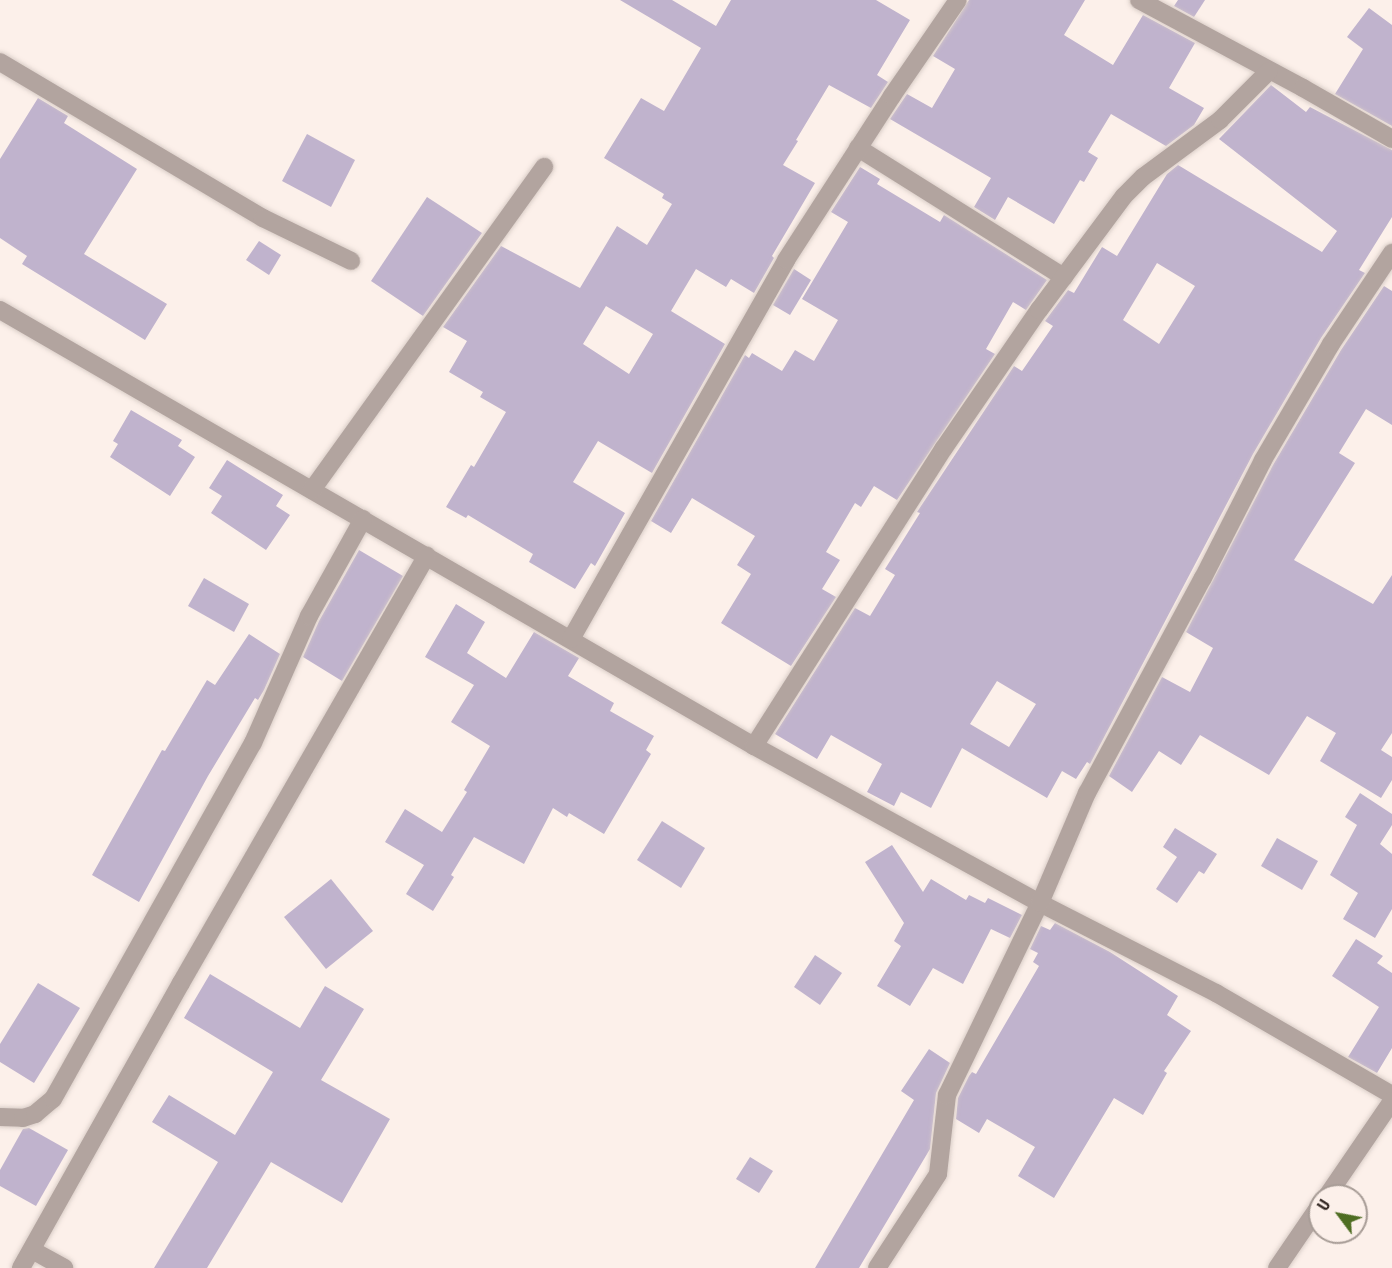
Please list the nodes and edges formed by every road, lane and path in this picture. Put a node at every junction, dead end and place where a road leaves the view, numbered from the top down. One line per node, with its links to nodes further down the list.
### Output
1 (958, 0): 7 (street)
2 (1139, 0): 3 (street)
3 (1157, 5): 5 (street)
4 (0, 62): 10 (street)
5 (1269, 71): 6 (street); 11 (street)
6 (1392, 139)
7 (858, 148): 11 (street); 16 (street)
8 (544, 166): 13 (street)
9 (1392, 254): 18 (street)
10 (351, 261)
11 (1065, 277): 17 (street)
12 (0, 310): 13 (street)
13 (312, 490): 14 (street)
14 (363, 519): 15 (street); 21 (street)
15 (427, 556): 16 (street); 24 (street)
16 (571, 639): 17 (street)
17 (754, 746): 18 (street)
18 (1040, 903): 19 (street); 27 (street)
19 (1392, 1095)
20 (1392, 1101): 22 (street)
21 (0, 1117)
22 (1335, 1184)
23 (1308, 1223): 28 (street)
24 (32, 1250): 25 (street); 26 (street)
25 (21, 1268)
26 (64, 1268)
27 (877, 1268)
28 (1277, 1268)

